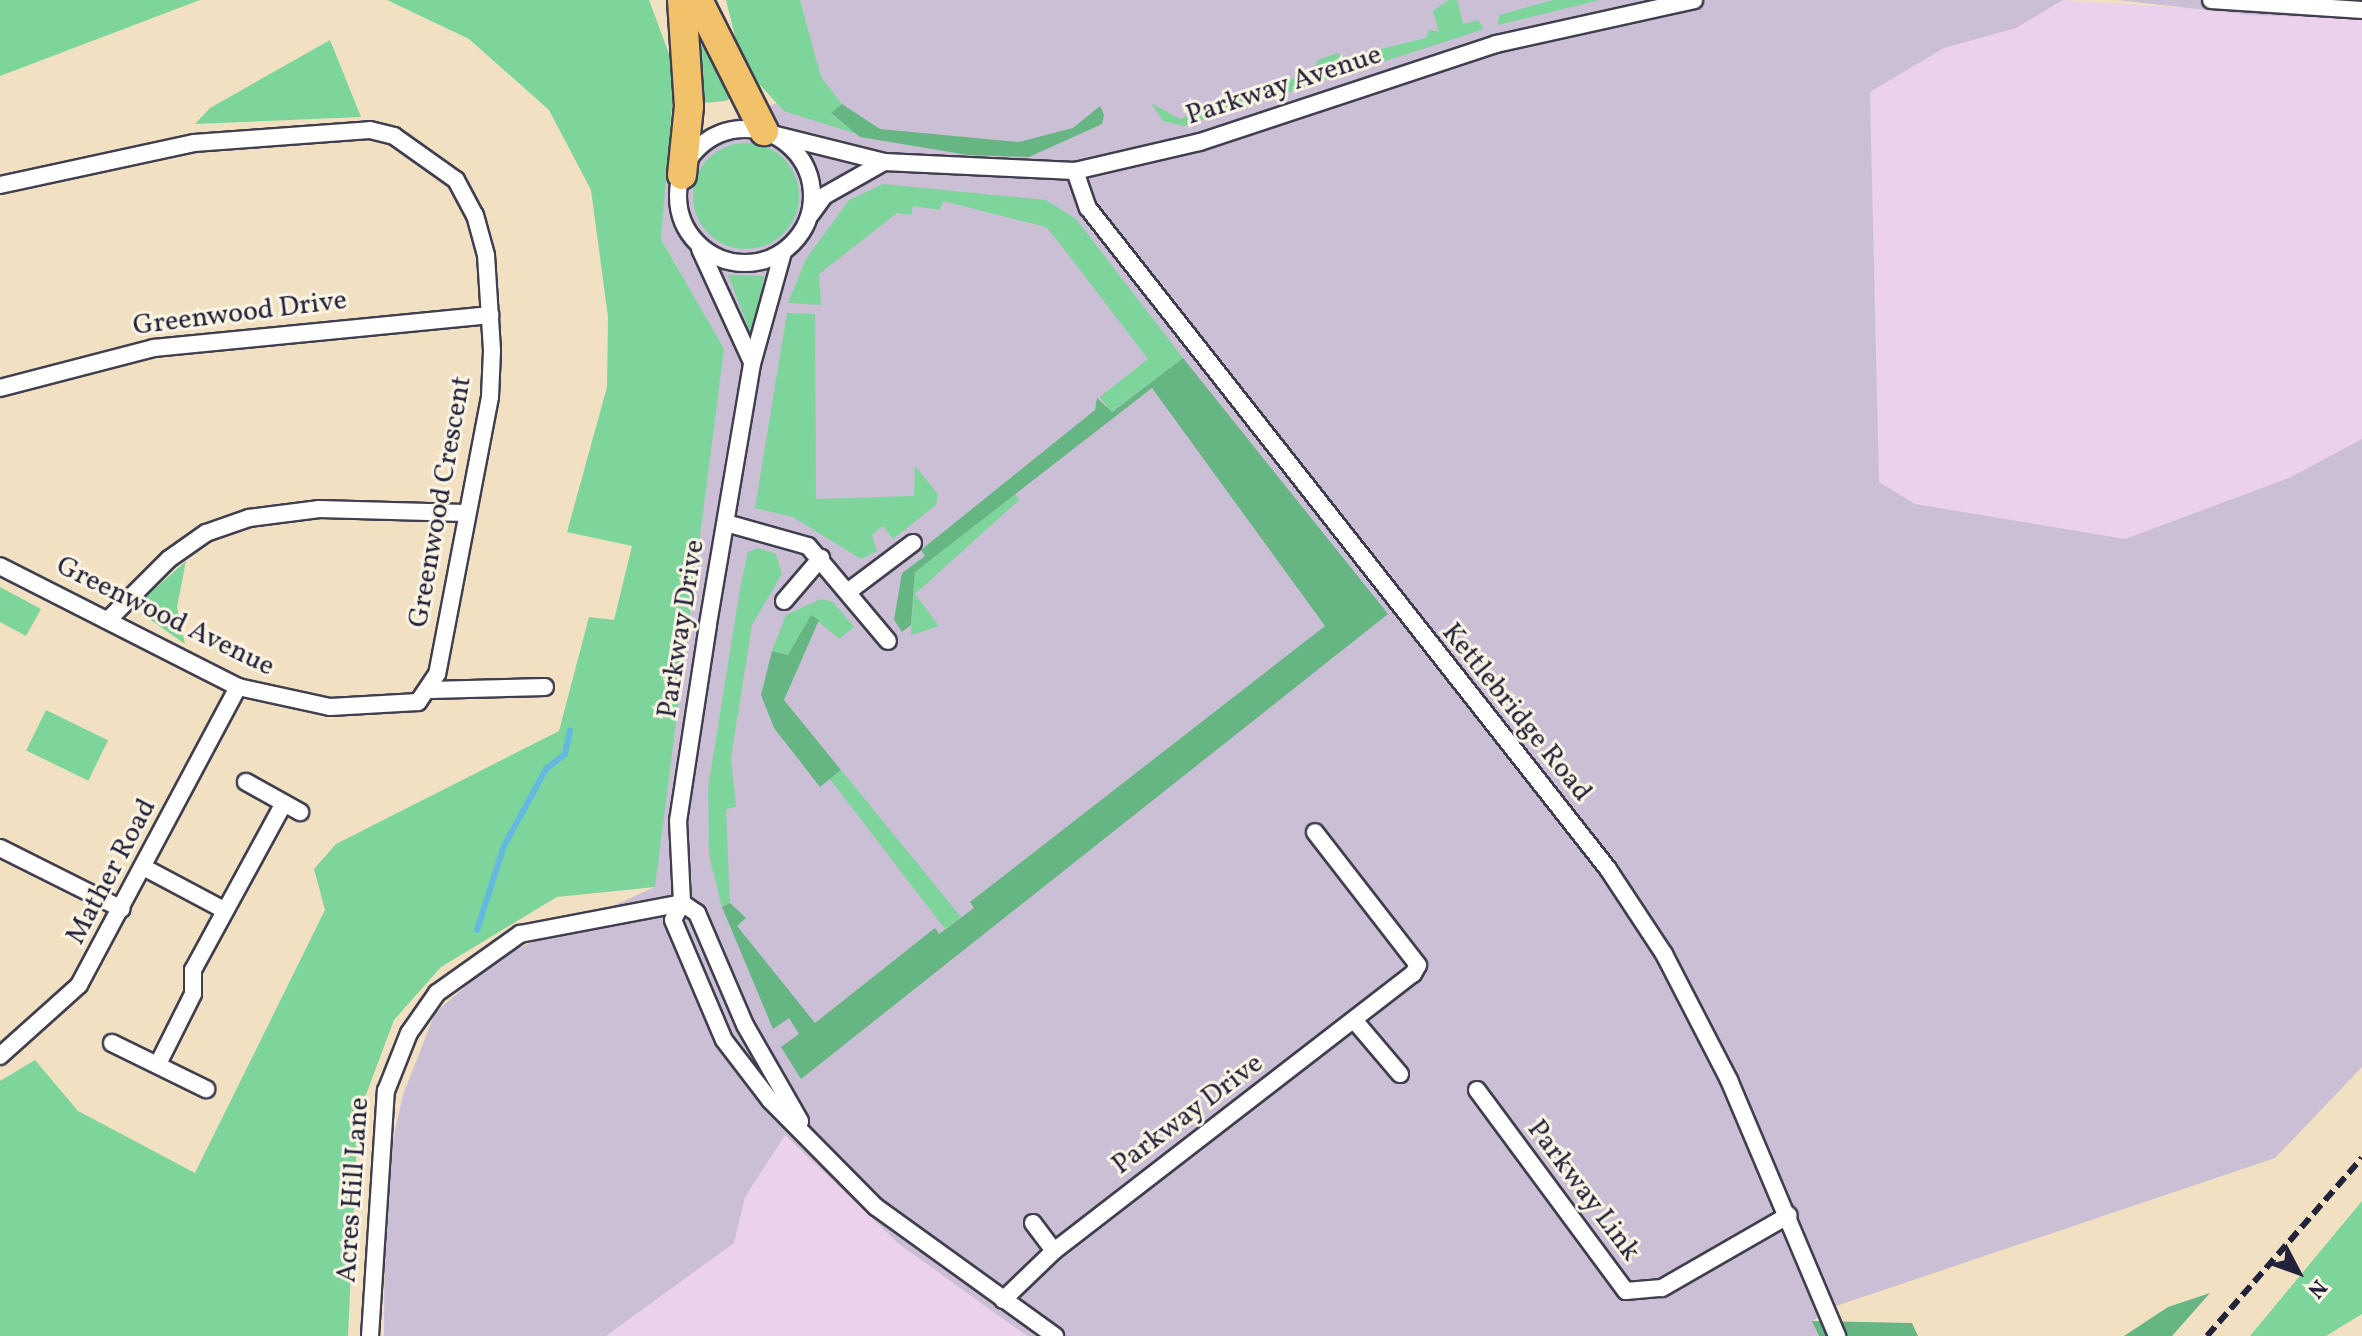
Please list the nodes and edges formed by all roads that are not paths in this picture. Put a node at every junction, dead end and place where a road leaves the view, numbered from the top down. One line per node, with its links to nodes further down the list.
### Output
1 (661, 0): 8 (highway)
2 (682, 0): 8 (highway)
3 (698, 0): 9 (highway)
4 (719, 0): 9 (highway)
5 (1694, 0): 12 (street, Parkway Avenue)
6 (2211, 0): 7 (street)
7 (2362, 10)
8 (689, 63): 13 (highway)
9 (733, 74): 10 (highway)
10 (768, 133): 11 (street, Parkway Avenue); 13 (street); 15 (street)
11 (884, 162): 12 (street, Parkway Avenue); 15 (street)
12 (1075, 171): 50 (street, Kettlebridge Road)
13 (682, 175): 16 (street)
14 (0, 185): 18 (street, Greenwood Crescent)
15 (810, 216): 17 (street)
16 (698, 243): 17 (street); 19 (street)
17 (783, 252): 19 (street, Parkway Drive)
18 (490, 315): 20 (street, Greenwood Drive); 21 (street, Greenwood Crescent)
19 (752, 364): 22 (street, Parkway Drive)
20 (0, 388)
21 (465, 513): 28 (street); 32 (street, Greenwood Crescent)
22 (726, 523): 24 (street); 39 (street, Parkway Drive)
23 (913, 543): 26 (street)
24 (821, 558): 26 (street); 27 (street)
25 (0, 566): 28 (street, Greenwood Avenue)
26 (849, 591): 29 (street)
27 (784, 601)
28 (109, 619): 30 (street, Greenwood Avenue)
29 (888, 641)
30 (238, 687): 32 (street, Greenwood Avenue); 38 (street, Mather Road)
31 (545, 687): 32 (street, Greenwood Avenue)
32 (430, 690)
33 (246, 782): 34 (street)
34 (284, 803): 35 (street); 41 (street)
35 (300, 812)
36 (1315, 832): 42 (street, Parkway Drive)
37 (0, 848): 40 (street)
38 (145, 868): 40 (street, Mather Road); 41 (street)
39 (682, 903): 49 (street, Parkway Drive); 49 (street, Parkway Drive); 54 (street, Acres Hill Lane)
40 (122, 909): 44 (street, Mather Road)
41 (224, 910): 45 (street)
42 (1354, 1020): 46 (street); 52 (street, Parkway Drive)
43 (112, 1043): 45 (street)
44 (0, 1056)
45 (158, 1064): 47 (street)
46 (1400, 1074)
47 (206, 1089)
48 (1477, 1090): 50 (street, Parkway Link)
49 (809, 1136): 53 (street, Parkway Drive)
50 (1789, 1215): 56 (street, Kettlebridge Road)
51 (1033, 1223): 52 (street)
52 (1054, 1251): 53 (street, Parkway Drive)
53 (1003, 1300): 55 (street, Parkway Drive)
54 (370, 1336)
55 (1055, 1336)
56 (1837, 1336)

